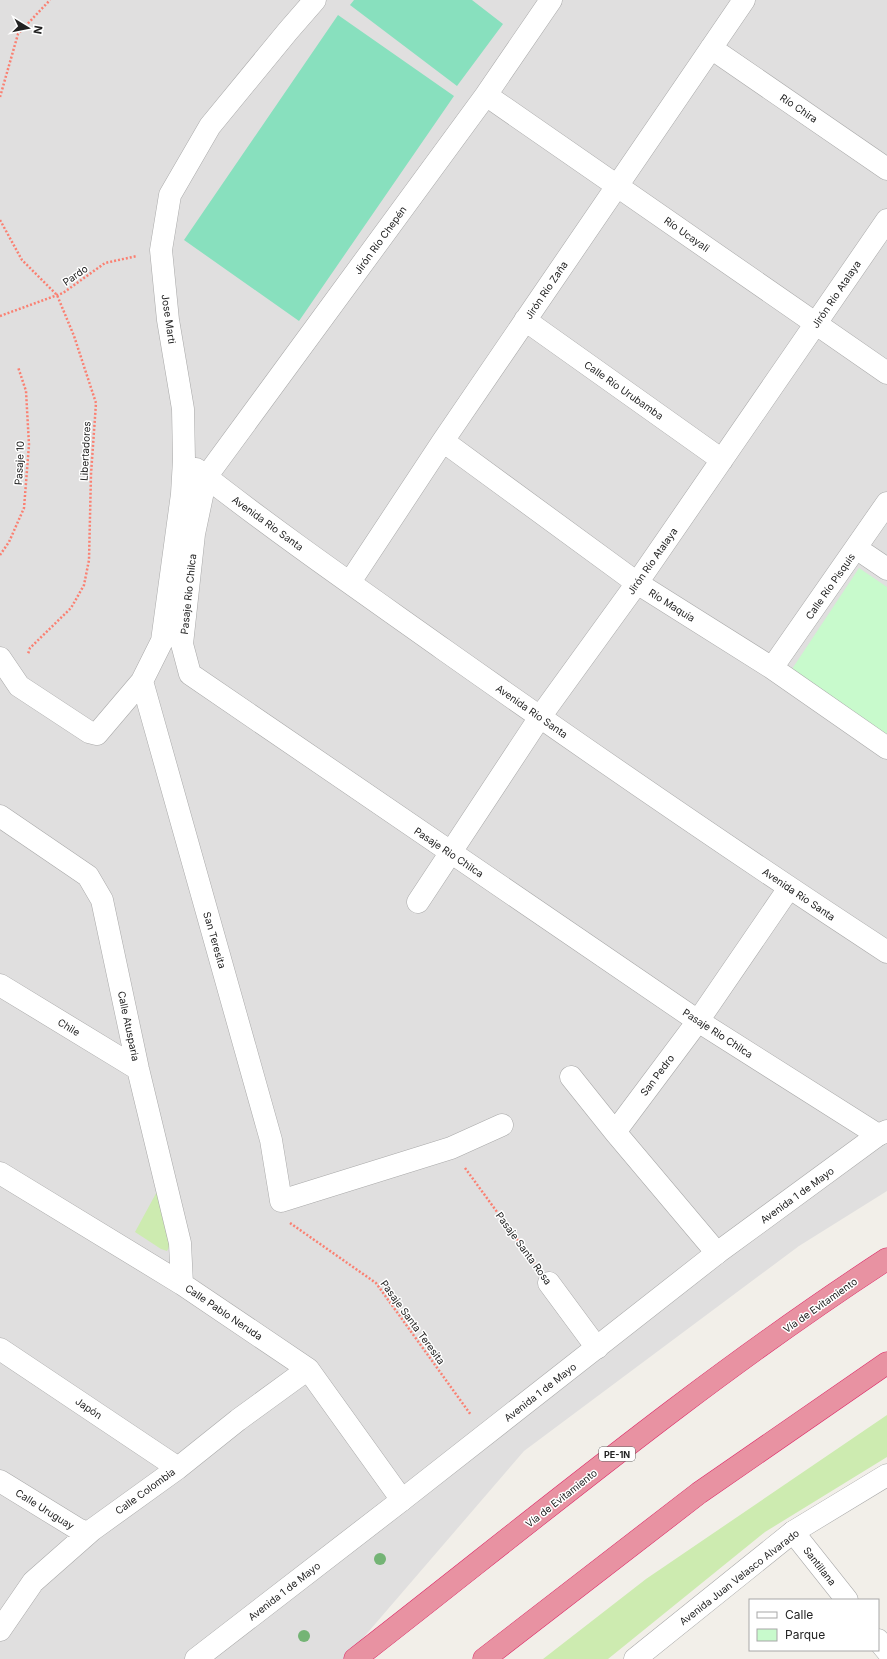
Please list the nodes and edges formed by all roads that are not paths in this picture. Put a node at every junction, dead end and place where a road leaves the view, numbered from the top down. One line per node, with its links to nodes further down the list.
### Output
1 (315, 0): 13 (street, Jose Marti)
2 (551, 0): 5 (street, Jirón Río Chepén)
3 (744, 0): 4 (street, Jirón Río Zaña)
4 (711, 48): 6 (street, Río Chira); 7 (street, Jirón Río Zaña)
5 (486, 95): 7 (street, Río Ucayali); 15 (street, Jirón Río Chepén)
6 (887, 169)
7 (617, 186): 9 (street, Jirón Río Zaña); 10 (street, Río Ucayali)
8 (887, 220): 10 (street, Jirón Río Atalaya)
9 (525, 320): 12 (street, Jirón Río Zaña); 14 (street, Calle Río Urubamba)
10 (816, 324): 11 (street, Río Ucayali); 14 (street, Jirón Río Atalaya)
11 (887, 373)
12 (443, 441): 19 (street, Jirón Río Zaña); 20 (street, Río Maquia)
13 (184, 460): 15 (street, Avenida Rio Santa); 23 (street, Jose Marti)
14 (722, 460): 20 (street, Jirón Río Atalaya)
15 (206, 477): 19 (street, Avenida Rio Santa); 28 (street, Pasaje Rio Chilca)
16 (887, 503): 17 (street, Calle Río Pisquis)
17 (856, 548): 18 (street); 22 (street, Calle Río Pisquis)
18 (887, 569)
19 (350, 582): 25 (street, Avenida Rio Santa)
20 (637, 583): 22 (street, Río Maquia); 25 (street, Jirón Río Atalaya)
21 (0, 658): 24 (street)
22 (772, 668): 26 (street, Río Maquia)
23 (142, 681): 24 (street, Jose Marti); 36 (street, San Teresita)
24 (9, 688)
25 (540, 718): 28 (street, Jirón Río Atalaya); 29 (street, Avenida Rio Santa)
26 (887, 748)
27 (0, 816): 34 (street, Calle Atusparia)
28 (450, 852): 30 (street, Jirón Río Atalaya); 33 (street, Pasaje Rio Chilca)
29 (789, 888): 31 (street, Avenida Rio Santa); 33 (street, San Pedro)
30 (418, 902)
31 (887, 952)
32 (0, 985): 34 (street, Chile)
33 (698, 1021): 37 (street, San Pedro); 38 (street, Pasaje Rio Chilca)
34 (138, 1069): 43 (street, Calle Atusparia)
35 (571, 1077): 37 (street)
36 (502, 1125)
37 (615, 1132): 40 (street)
38 (883, 1133): 40 (street, Avenida 1 de Mayo)
39 (0, 1173): 43 (street, Calle Pablo Neruda)
40 (717, 1253): 45 (street, Avenida 1 de Mayo)
41 (887, 1259): 59 (highway, Vía de Evitamiento / PE-1N)
42 (549, 1283): 45 (street, Pasaje Santa Rosa)
43 (182, 1284): 47 (street, Calle Pablo Neruda)
44 (0, 1348): 48 (street, Japón)
45 (596, 1348): 51 (street, Avenida 1 de Mayo)
46 (887, 1363): 60 (highway)
47 (308, 1369): 48 (street, Calle Colombia); 51 (street, Calle Pablo Neruda)
48 (178, 1468): 52 (street, Calle Colombia)
49 (887, 1475): 53 (street, Avenida Juan Velasco Alvarado)
50 (0, 1481): 52 (street, Calle Uruguay)
51 (402, 1500): 58 (street, Avenida 1 de Mayo)
52 (92, 1530): 55 (street, Calle Colombia)
53 (793, 1532): 54 (street, Santillana); 61 (street, Avenida Juan Velasco Alvarado)
54 (846, 1599)
55 (0, 1630)
56 (879, 1641): 57 (street)
57 (887, 1651)
58 (196, 1659)
59 (355, 1659)
60 (484, 1659)
61 (635, 1659)

